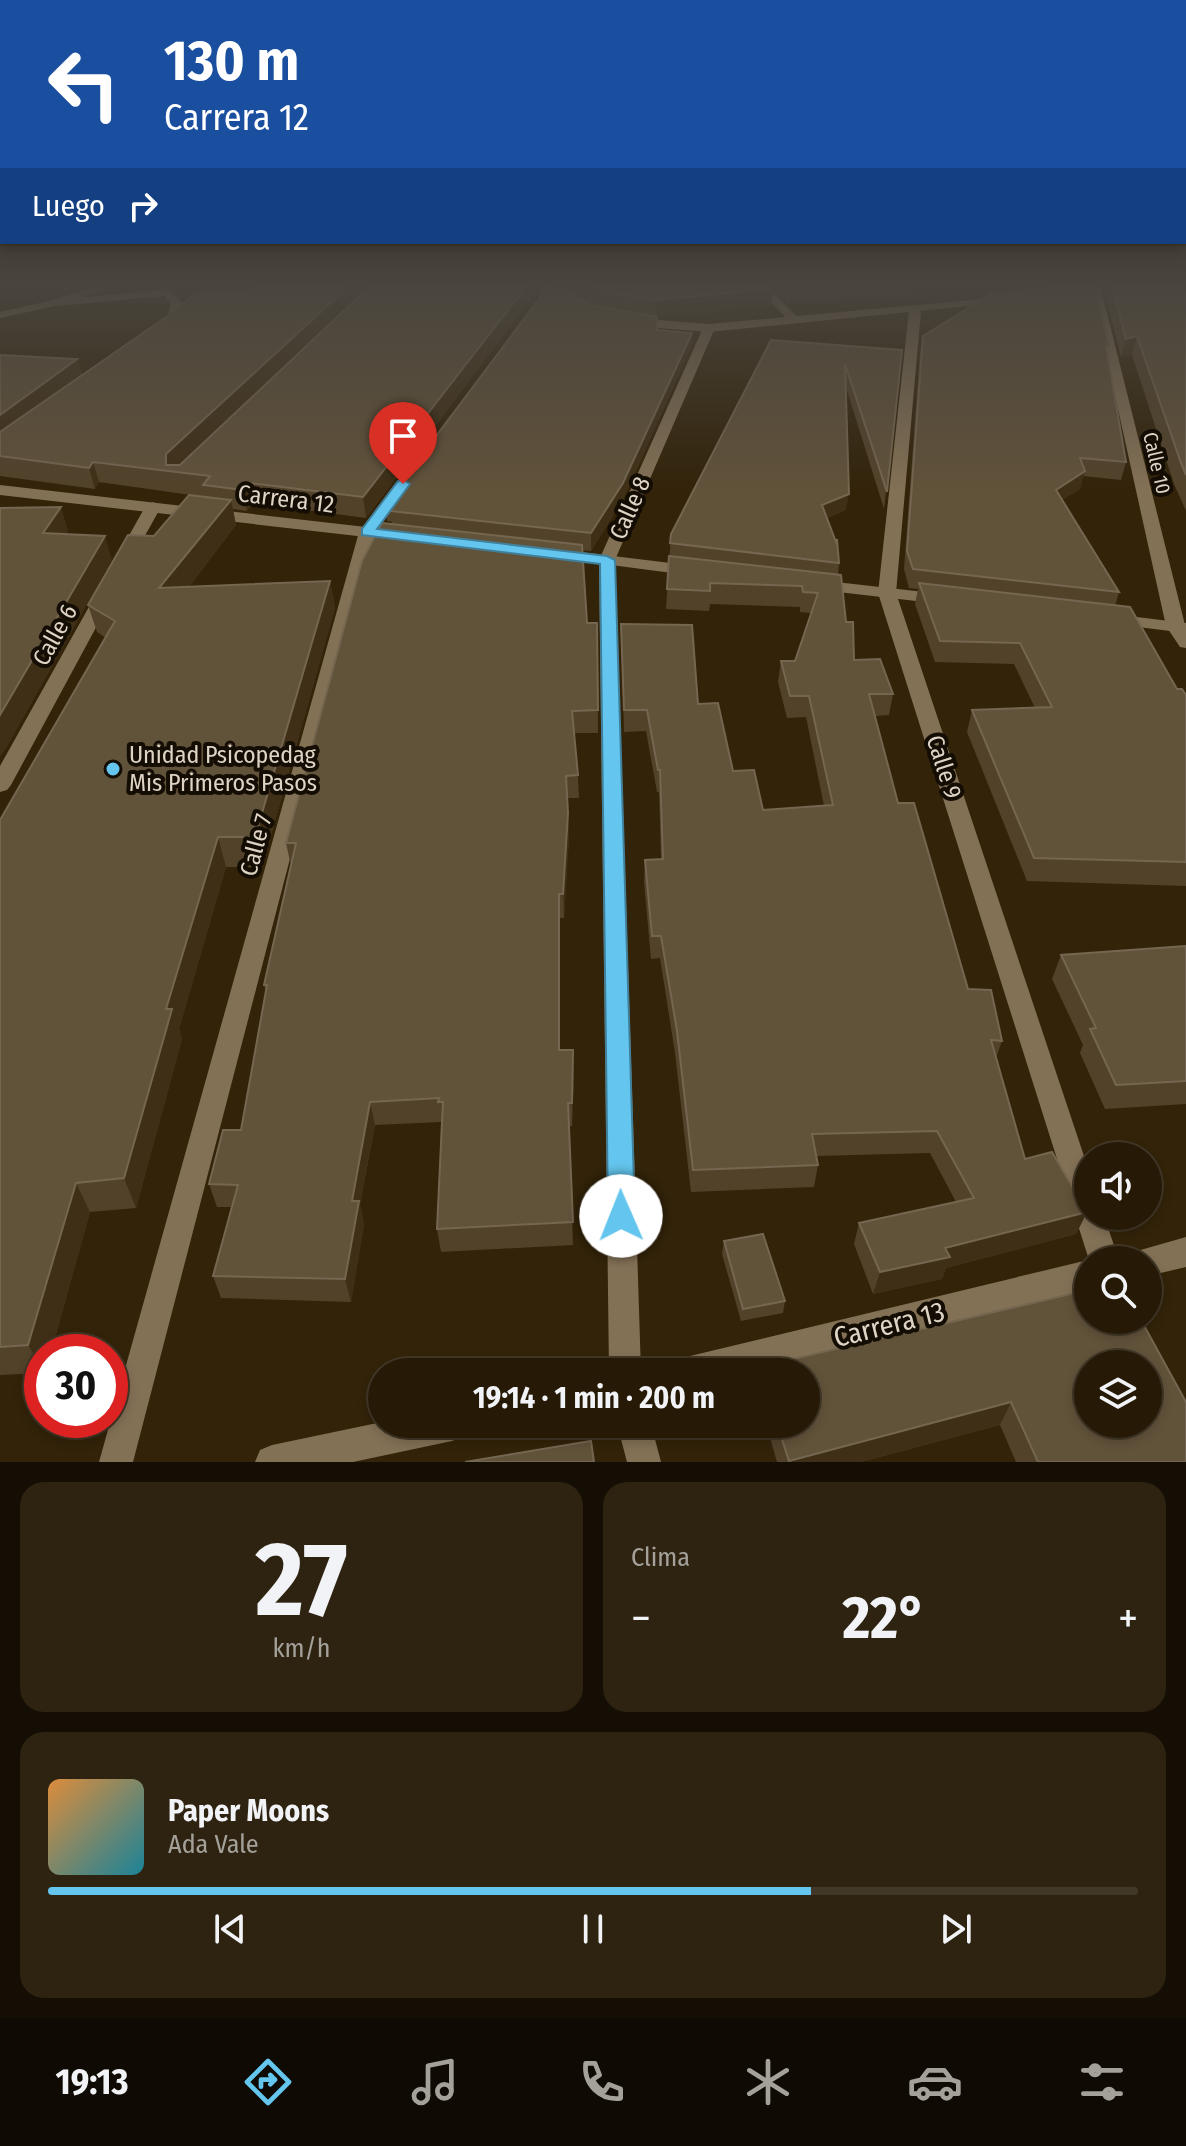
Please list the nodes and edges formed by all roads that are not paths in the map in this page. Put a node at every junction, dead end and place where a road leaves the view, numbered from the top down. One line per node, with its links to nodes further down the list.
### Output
1 (697, 355): 10 (street, Calle 8)
2 (911, 355): 13 (street, Calle 9)
3 (1112, 355): 16 (street, Calle 10)
4 (414, 468): 7 (street, Calle 7)
5 (0, 490): 6 (street, Carrera 12)
6 (153, 507): 7 (street, Carrera 12); 18 (street, Calle 6)
7 (367, 532): 8 (street, Carrera 12); 27 (street, Calle 7)
8 (412, 537)
9 (532, 552): 10 (street)
10 (607, 560): 11 (street); 23 (street, Calle 8)
11 (716, 573)
12 (794, 582): 13 (street)
13 (887, 593): 14 (street); 19 (street, Calle 9)
14 (963, 602)
15 (1099, 617): 16 (street)
16 (1180, 627): 17 (street, Calle 10)
17 (1186, 643)
18 (0, 785)
19 (1074, 1168)
20 (1186, 1252): 21 (street)
21 (1162, 1258)
22 (1074, 1278): 24 (street, Carrera 13)
23 (625, 1358)
24 (747, 1358)
25 (386, 1438): 28 (street)
26 (638, 1438): 29 (street)
27 (116, 1462)
28 (272, 1462)
29 (644, 1462)

